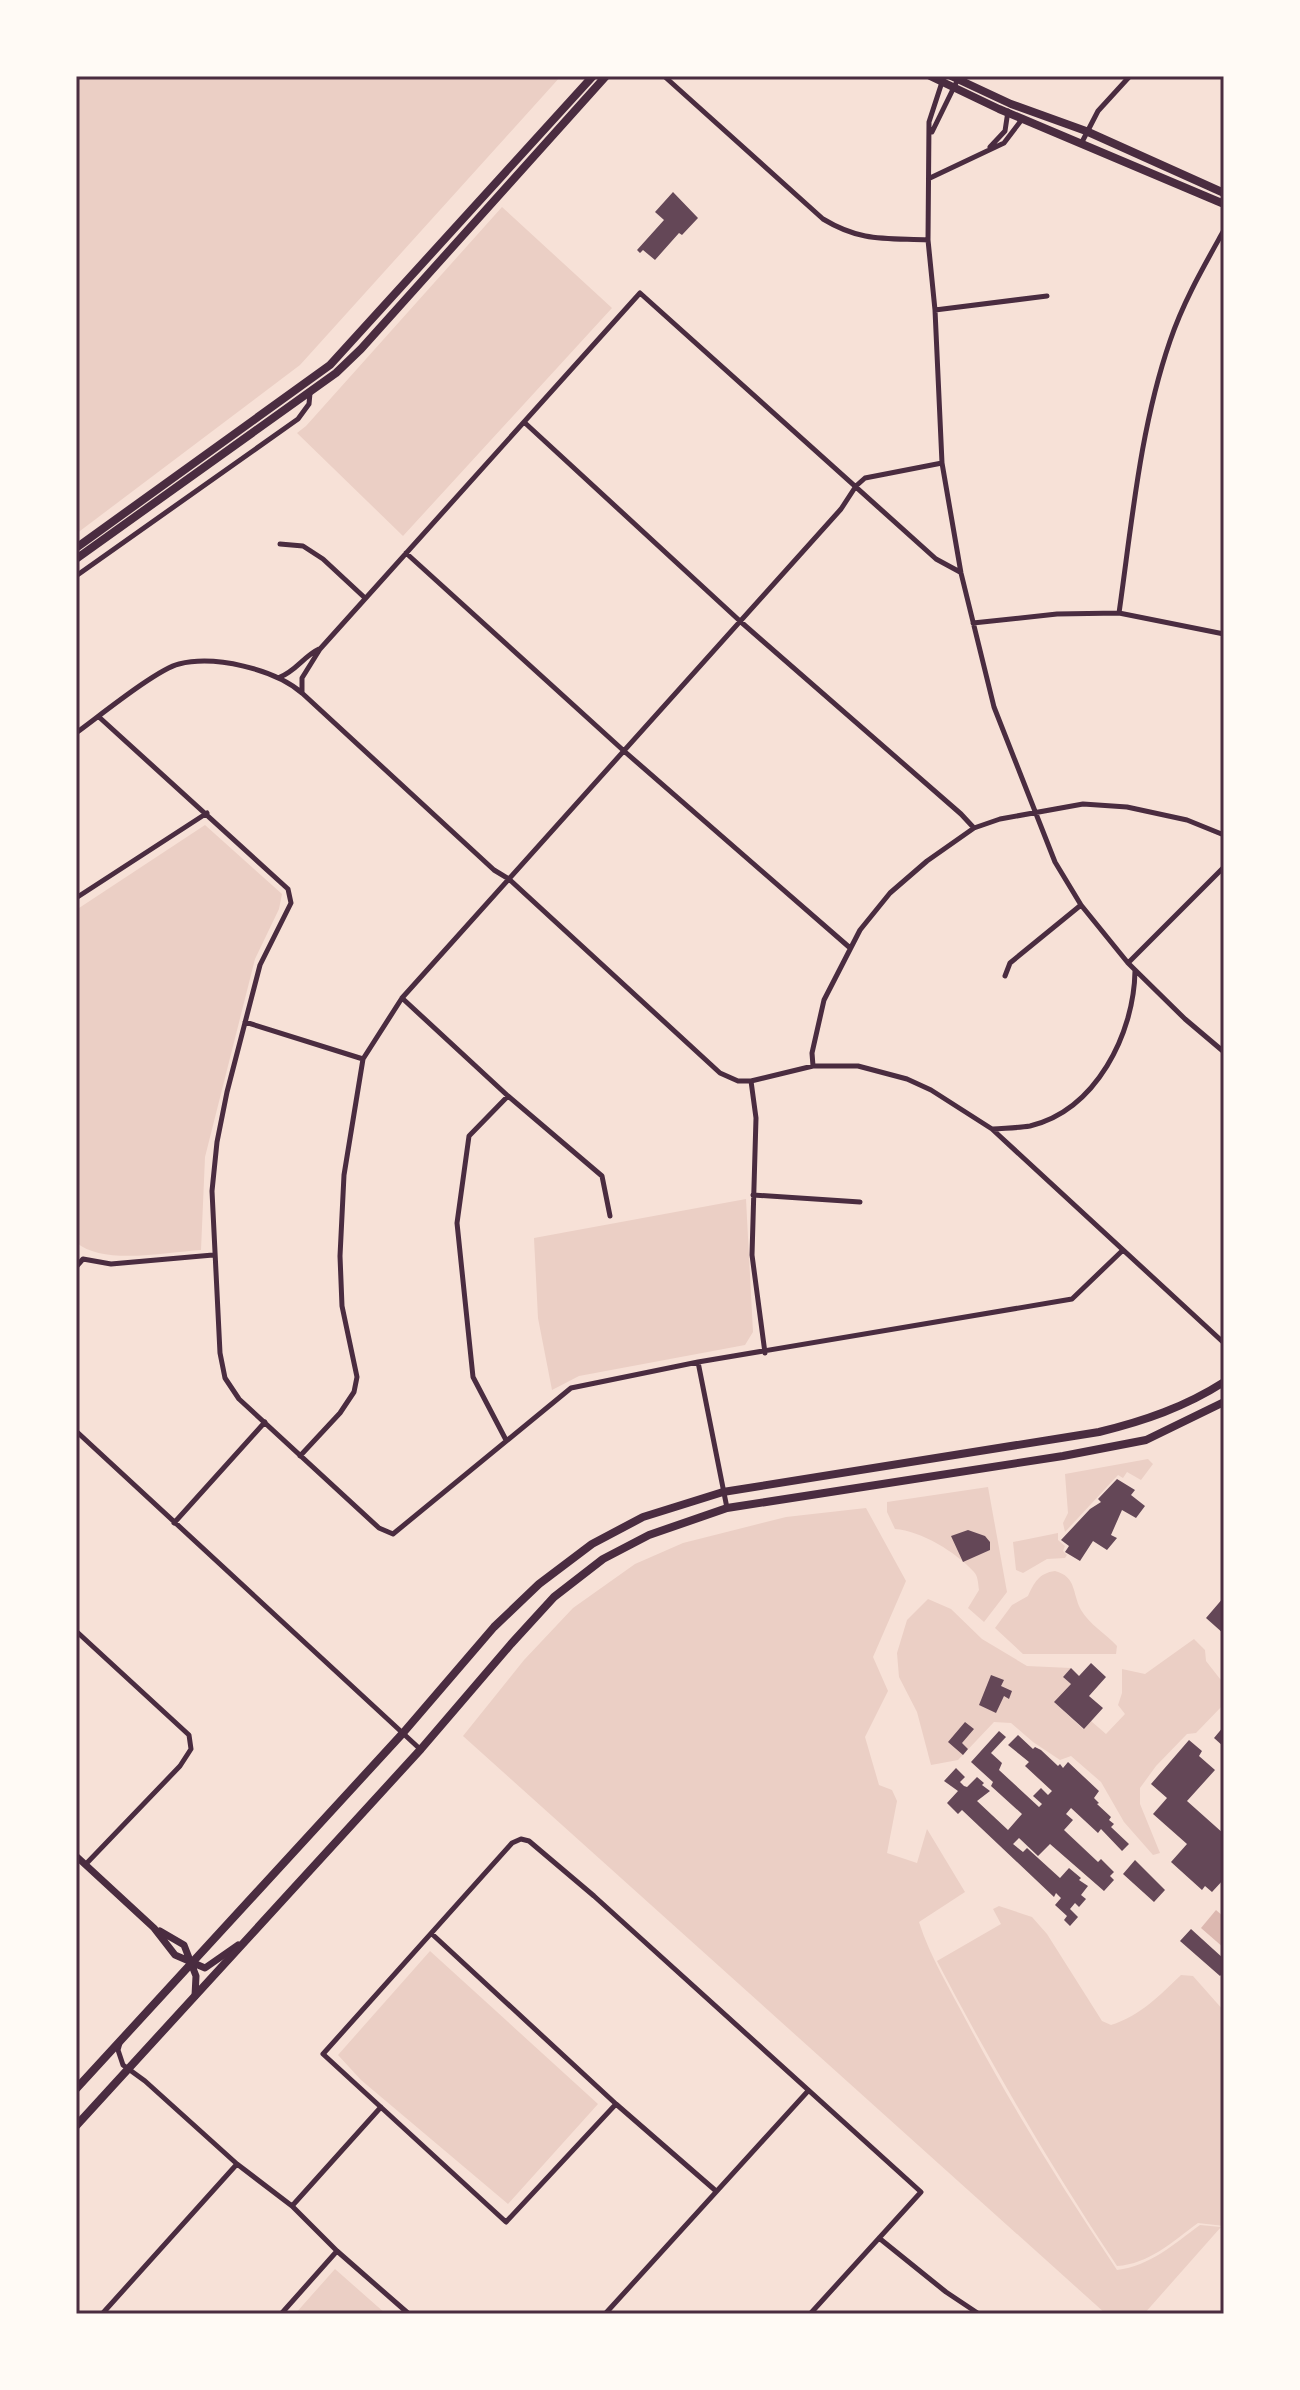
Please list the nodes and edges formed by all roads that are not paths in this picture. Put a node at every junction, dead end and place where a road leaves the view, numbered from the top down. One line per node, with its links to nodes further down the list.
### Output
1 (593, 76): 26 (main road)
2 (606, 76): 21 (main road)
3 (664, 76): 18 (street)
4 (930, 76): 6 (main road)
5 (1130, 76): 10 (street)
6 (943, 80): 7 (main road); 11 (street)
7 (954, 81): 8 (main road); 11 (street)
8 (1009, 108): 9 (main road); 13 (street)
9 (1025, 114): 10 (main road); 12 (main road); 13 (street)
10 (1086, 131): 12 (street); 15 (main road)
11 (930, 136): 14 (street)
12 (1082, 142): 16 (main road)
13 (986, 150): 14 (street)
14 (929, 178): 18 (street)
15 (1224, 193)
16 (1224, 204)
17 (1224, 230): 32 (street)
18 (928, 240): 20 (street)
19 (1047, 296): 20 (street)
20 (935, 310): 23 (street)
21 (310, 393): 28 (main road); 30 (street)
22 (524, 422): 24 (street); 27 (street); 33 (street)
23 (942, 463): 24 (street); 29 (street)
24 (856, 486): 29 (street); 33 (street)
25 (280, 544): 31 (street)
26 (76, 548)
27 (406, 553): 31 (street); 41 (street)
28 (76, 559)
29 (961, 573): 34 (street)
30 (76, 576)
31 (365, 598): 36 (street)
32 (1119, 613): 34 (street); 35 (street)
33 (741, 622): 41 (street); 44 (street)
34 (973, 623): 42 (street)
35 (1224, 634)
36 (320, 649): 37 (street); 38 (street)
37 (280, 677): 38 (street); 39 (street)
38 (302, 693): 47 (street)
39 (99, 717): 40 (street); 43 (street)
40 (76, 733)
41 (624, 751): 47 (street); 50 (street)
42 (1036, 812): 44 (street); 45 (street); 49 (street)
43 (207, 813): 48 (street); 55 (street)
44 (974, 828): 50 (street)
45 (1224, 835)
46 (1224, 867): 51 (street)
47 (509, 879): 54 (street); 59 (street)
48 (76, 898)
49 (1081, 905): 51 (street); 53 (street)
50 (849, 947): 58 (street)
51 (1128, 963): 52 (street)
52 (1135, 970): 56 (street); 61 (street)
53 (1005, 976)
54 (402, 998): 57 (street); 60 (street)
55 (245, 1022): 57 (street); 67 (street)
56 (1224, 1052)
57 (363, 1059): 78 (street)
58 (813, 1066): 59 (street); 61 (street)
59 (751, 1081): 62 (street)
60 (508, 1096): 64 (street); 77 (street)
61 (992, 1129): 65 (street)
62 (753, 1195): 63 (street); 71 (street)
63 (860, 1202)
64 (610, 1216)
65 (1123, 1250): 70 (street); 71 (street)
66 (76, 1255): 68 (street)
67 (213, 1255): 68 (street); 75 (street)
68 (83, 1259): 69 (street)
69 (76, 1267)
70 (1224, 1343)
71 (765, 1353): 72 (street)
72 (698, 1362): 77 (street); 79 (street)
73 (1224, 1382): 79 (main road)
74 (1224, 1402): 80 (main road)
75 (265, 1422): 78 (street); 81 (street)
76 (76, 1431): 81 (street)
77 (506, 1440): 78 (street)
78 (300, 1456)
79 (723, 1492): 80 (street); 83 (main road)
80 (727, 1508): 84 (main road)
81 (174, 1523): 83 (street)
82 (76, 1631): 86 (street)
83 (403, 1733): 84 (street); 90 (main road)
84 (421, 1749): 89 (main road)
85 (76, 1856): 86 (street)
86 (85, 1865): 87 (street)
87 (154, 1928): 90 (street); 90 (street)
88 (432, 1933): 95 (street); 96 (street); 97 (street)
89 (248, 1938): 90 (street); 91 (main road)
90 (192, 1963): 91 (street); 92 (main road)
91 (195, 1996): 93 (main road)
92 (123, 2037): 93 (street); 94 (main road)
93 (129, 2069): 98 (main road); 99 (street)
94 (76, 2089)
95 (808, 2091): 100 (street); 102 (street)
96 (616, 2104): 97 (street); 100 (street)
97 (381, 2107): 101 (street)
98 (76, 2126)
99 (237, 2164): 101 (street); 104 (street)
100 (716, 2191): 107 (street)
101 (292, 2206): 103 (street)
102 (879, 2238): 108 (street); 109 (street)
103 (337, 2251): 105 (street); 106 (street)
104 (102, 2314)
105 (281, 2314)
106 (409, 2314)
107 (605, 2314)
108 (810, 2314)
109 (979, 2314)

